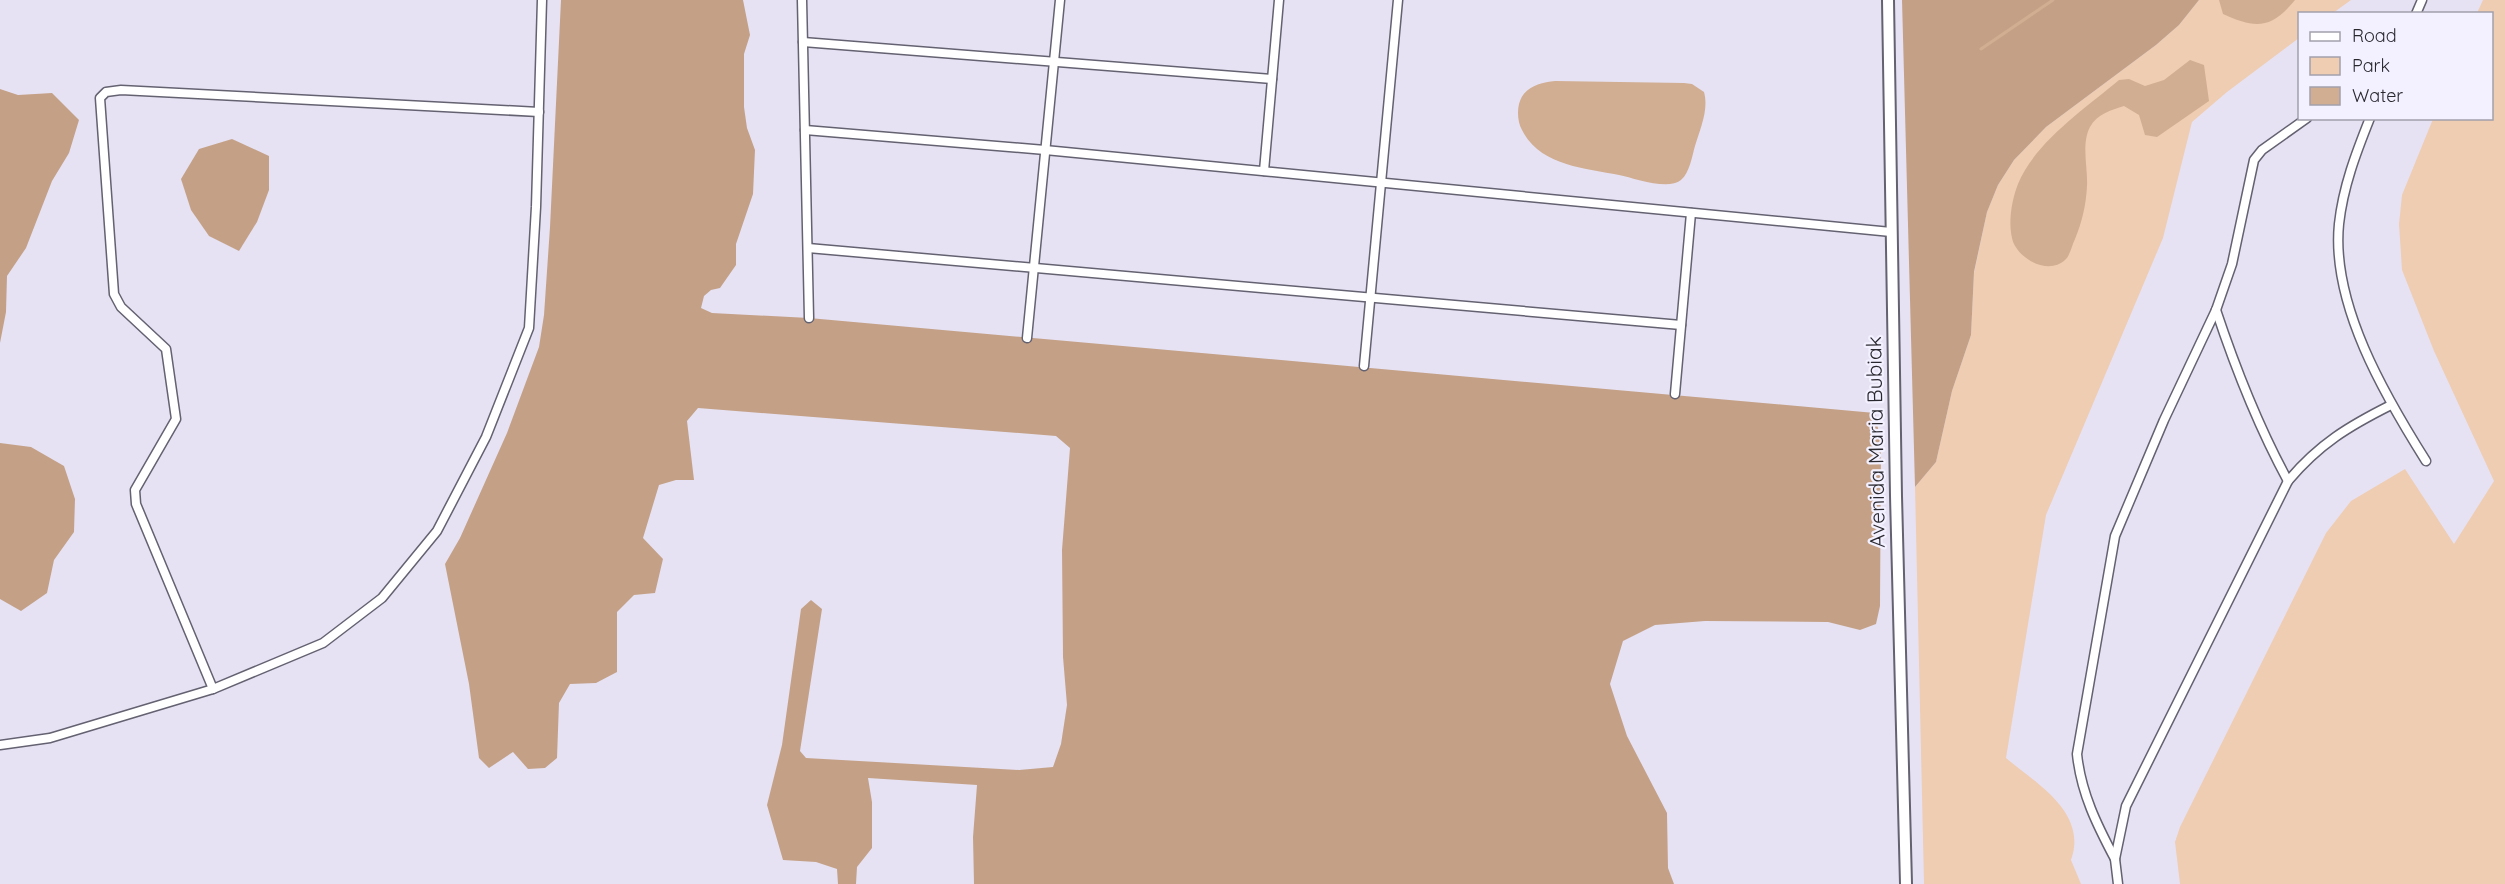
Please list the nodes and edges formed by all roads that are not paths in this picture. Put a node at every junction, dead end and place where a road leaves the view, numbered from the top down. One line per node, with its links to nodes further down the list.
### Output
1 (542, 0): 10 (street)
2 (802, 0): 7 (street)
3 (1060, 0): 8 (street)
4 (1280, 0): 9 (street)
5 (1398, 0): 16 (street)
6 (1888, 0): 18 (street, Avenida Maria Bubiak)
7 (803, 42): 8 (street); 13 (street)
8 (1054, 62): 9 (street); 14 (street)
9 (1272, 79): 15 (street)
10 (539, 112): 31 (street); 31 (street)
11 (2304, 120): 22 (street)
12 (2369, 120): 28 (street)
13 (805, 130): 14 (street); 19 (street)
14 (1045, 150): 15 (street); 20 (street)
15 (1264, 171): 16 (street)
16 (1381, 182): 17 (street); 21 (street)
17 (1691, 213): 18 (street); 24 (street)
18 (1891, 232): 34 (street, Avenida Maria Bubiak)
19 (808, 248): 20 (street); 23 (street)
20 (1034, 267): 21 (street); 25 (street)
21 (1371, 297): 24 (street); 26 (street)
22 (2216, 310): 30 (street); 33 (street)
23 (809, 318)
24 (1681, 325): 27 (street)
25 (1027, 338)
26 (1364, 366)
27 (1675, 394)
28 (2391, 405): 29 (street); 30 (street)
29 (2426, 461)
30 (2288, 481): 33 (street)
31 (213, 689): 32 (street)
32 (0, 745)
33 (2115, 859): 35 (street)
34 (1906, 884)
35 (2118, 884)

